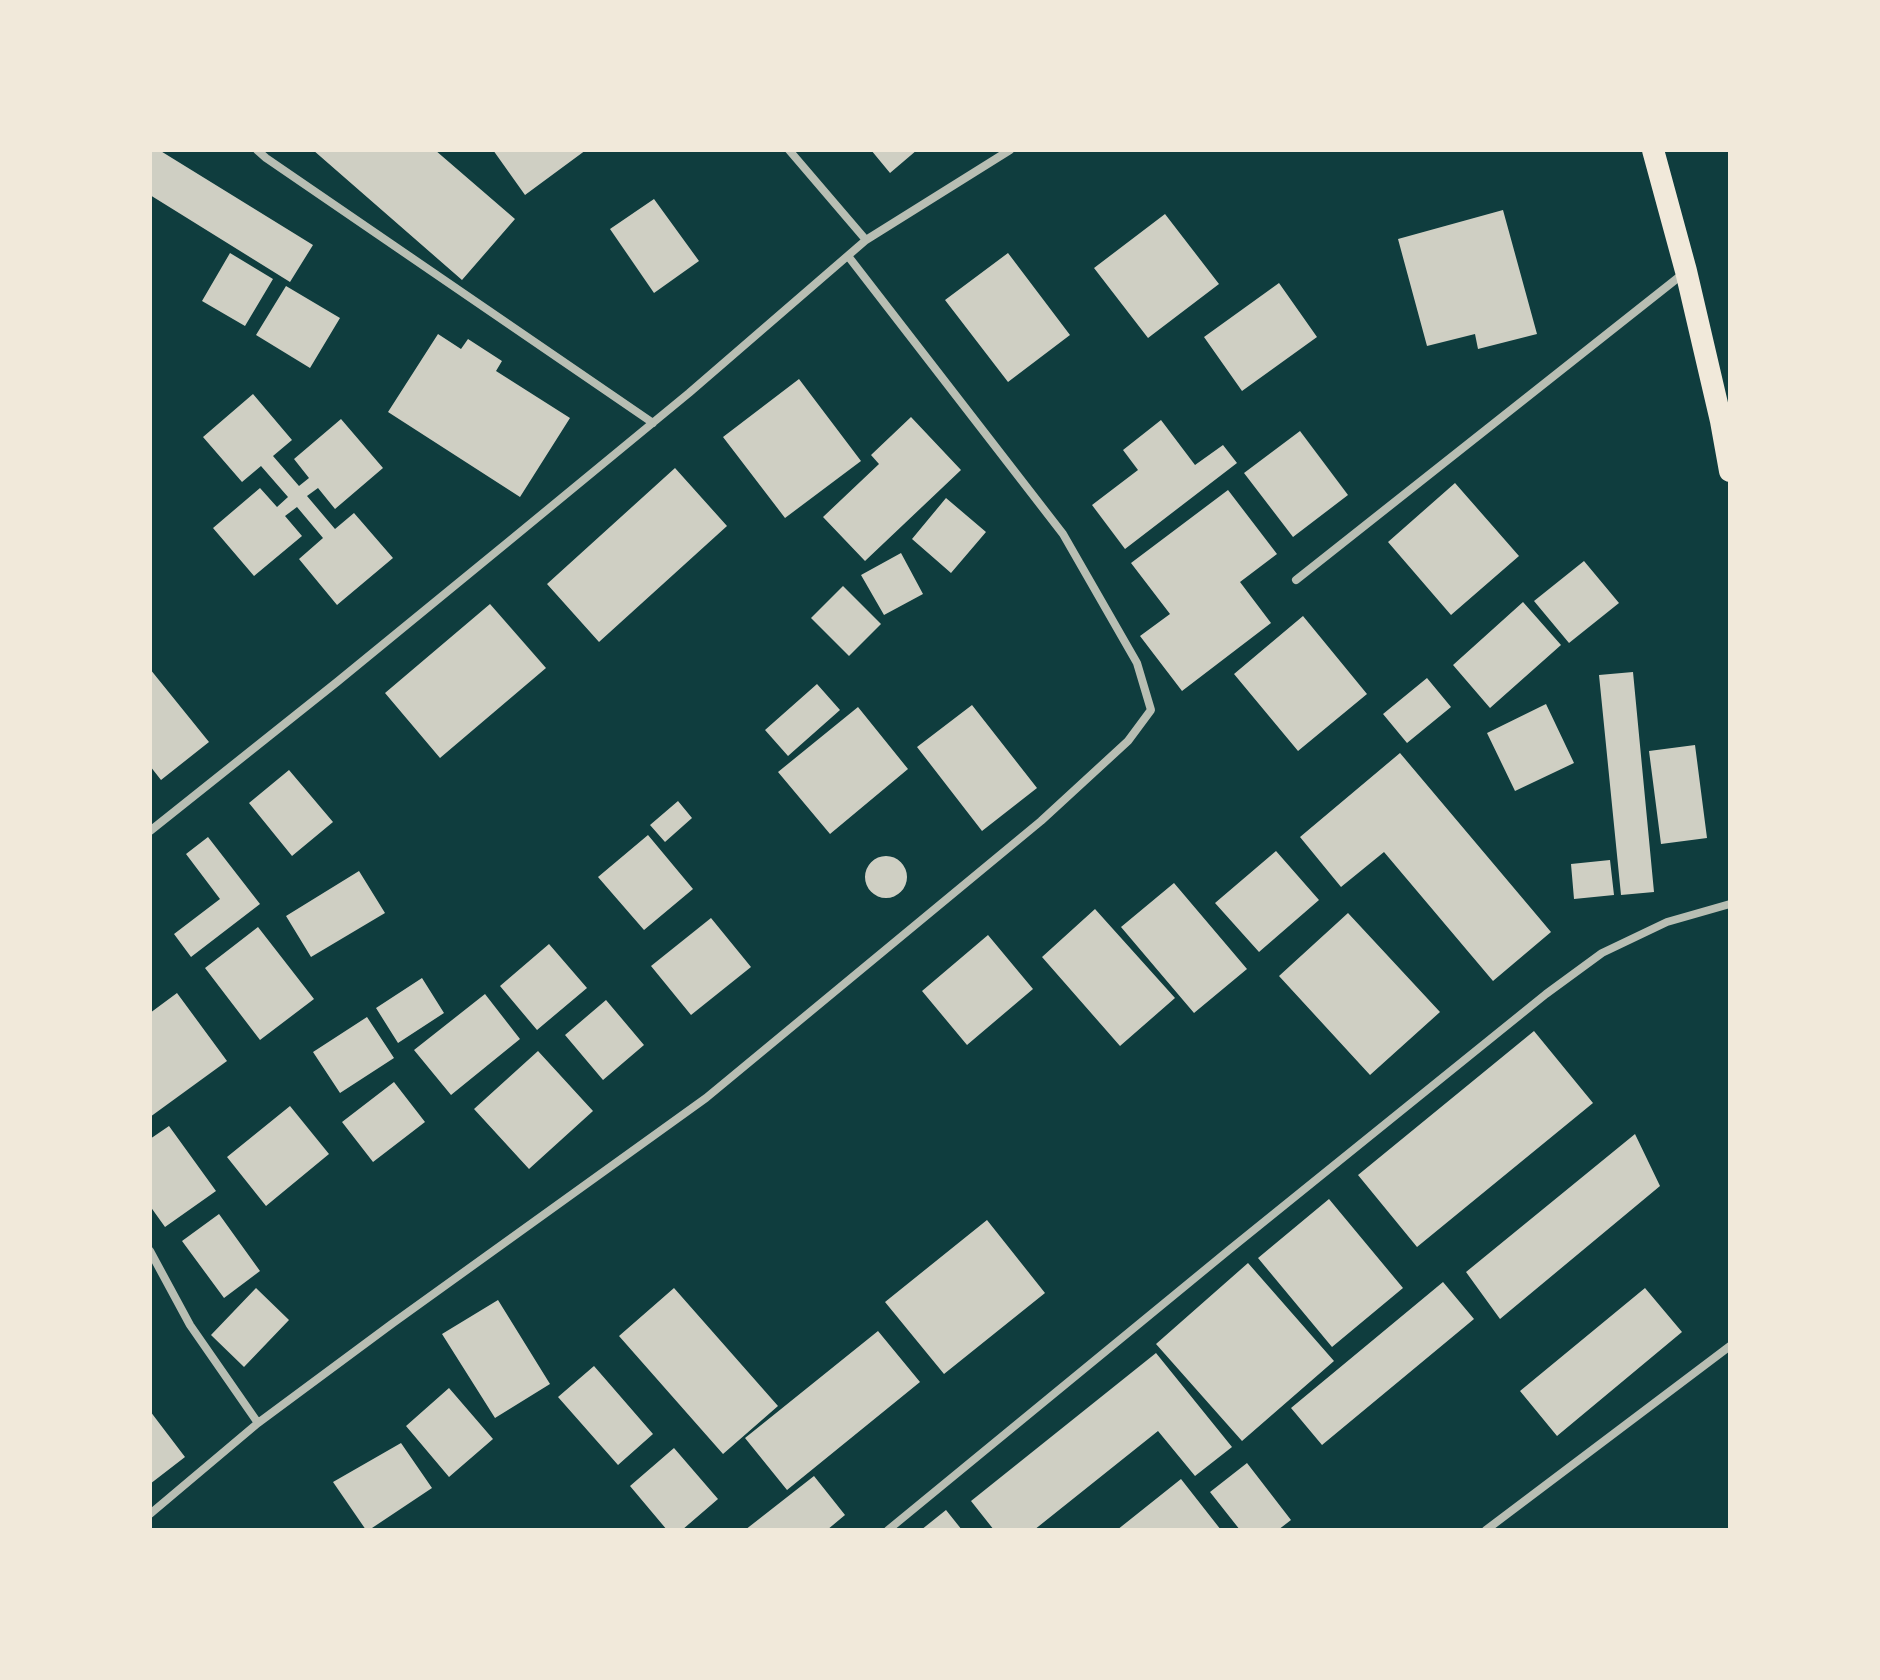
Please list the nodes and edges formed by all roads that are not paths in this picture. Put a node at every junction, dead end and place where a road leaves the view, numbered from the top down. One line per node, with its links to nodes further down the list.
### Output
1 (257, 150): 8 (street)
2 (789, 150): 5 (street)
3 (1010, 150): 5 (street)
4 (1653, 150): 7 (highway)
5 (866, 240): 6 (street)
6 (848, 256): 8 (street); 15 (street)
7 (1686, 271): 9 (highway); 10 (street)
8 (653, 423): 11 (street)
9 (1730, 471)
10 (1296, 580)
11 (150, 831)
12 (1730, 904): 17 (street)
13 (150, 1251): 15 (street)
14 (1730, 1346): 18 (street)
15 (258, 1423): 16 (street)
16 (150, 1514)
17 (888, 1530)
18 (1486, 1530)

